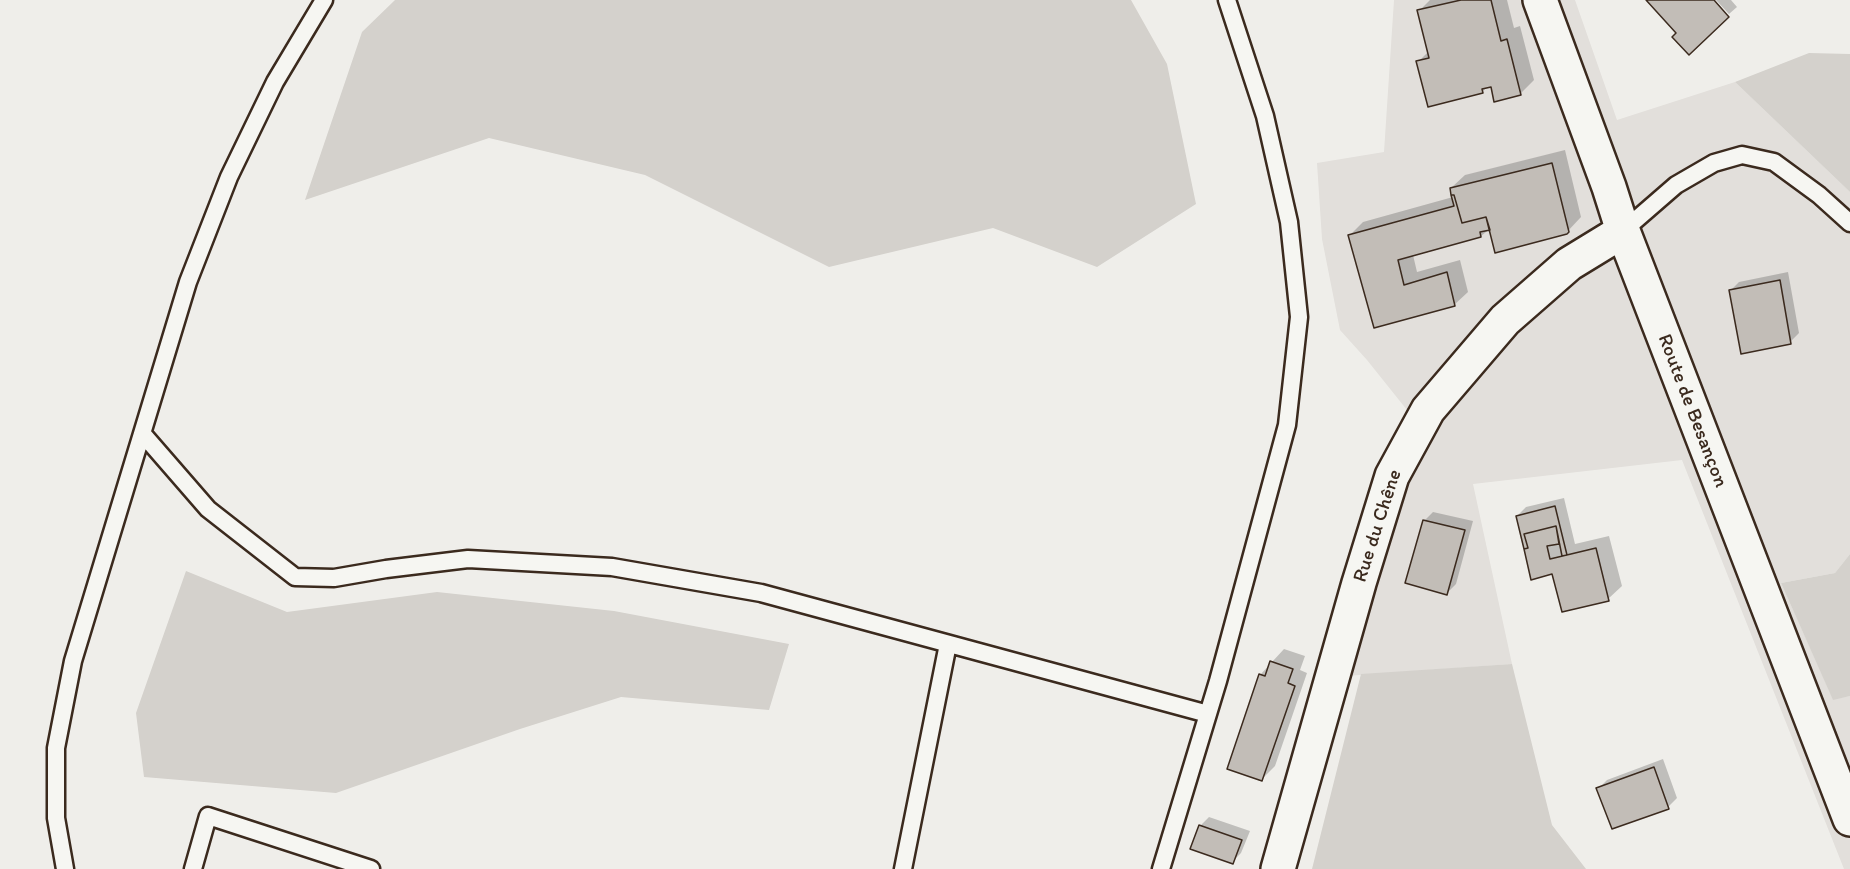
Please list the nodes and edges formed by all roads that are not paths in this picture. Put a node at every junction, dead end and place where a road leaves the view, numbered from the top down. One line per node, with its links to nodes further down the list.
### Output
1 (324, 0): 6 (lane)
2 (1227, 0): 8 (lane)
3 (1540, 0): 5 (street, Route de Besançon)
4 (1850, 223): 5 (lane)
5 (1623, 231): 9 (street, Route de Besançon); 15 (street, Rue du Chêne)
6 (142, 433): 7 (lane); 10 (lane)
7 (948, 644): 8 (lane); 13 (lane)
8 (1208, 714): 14 (lane)
9 (1850, 819)
10 (65, 869)
11 (193, 869): 12 (lane)
12 (371, 869)
13 (903, 869)
14 (1161, 869)
15 (1278, 869)

